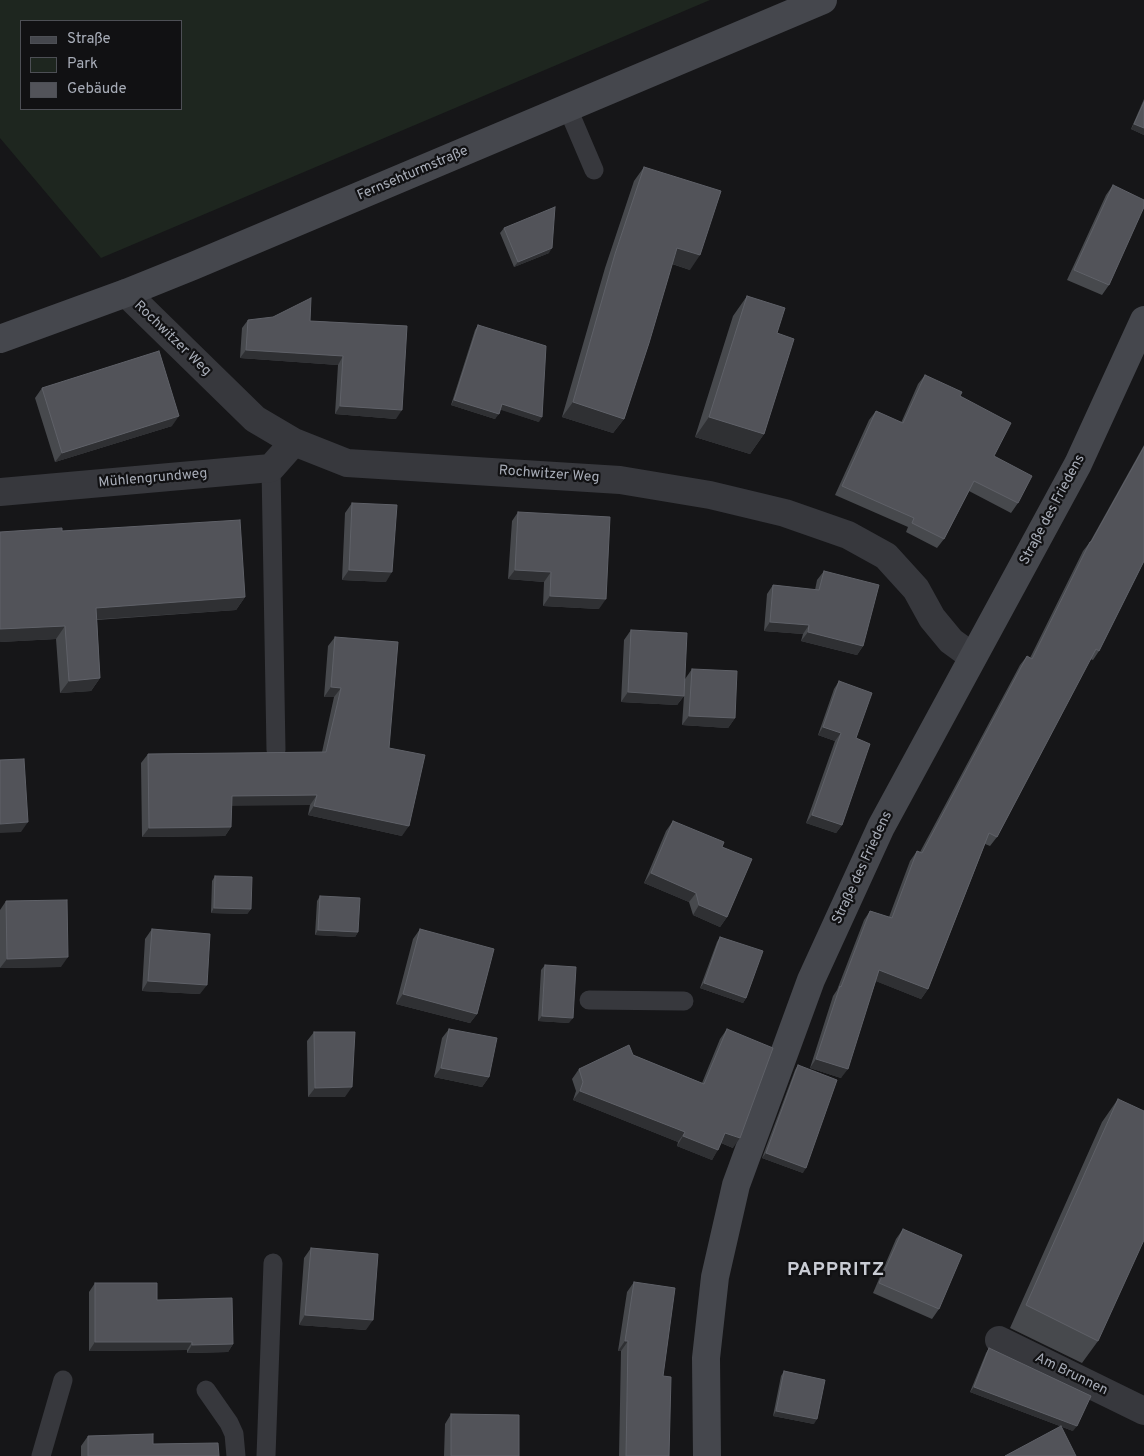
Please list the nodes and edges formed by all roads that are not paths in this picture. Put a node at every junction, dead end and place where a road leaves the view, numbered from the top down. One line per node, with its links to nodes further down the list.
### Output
1 (823, 0): 2 (street, Fernsehturmstraße)
2 (568, 109): 3 (lane); 4 (street, Fernsehturmstraße)
3 (594, 170)
4 (126, 293): 6 (street, Fernsehturmstraße); 7 (street, Rochwitzer Weg)
5 (1144, 320): 10 (street, Straße des Friedens)
6 (0, 339)
7 (294, 442): 8 (street); 10 (street, Rochwitzer Weg)
8 (271, 468): 9 (street, Mühlengrundweg); 11 (lane)
9 (0, 492)
10 (974, 657): 22 (street, Straße des Friedens)
11 (276, 750)
12 (590, 1000): 13 (lane)
13 (684, 1001)
14 (273, 1263): 21 (lane)
15 (998, 1340): 18 (street, Am Brunnen)
16 (63, 1380): 19 (lane)
17 (206, 1390): 20 (lane)
18 (1144, 1411)
19 (41, 1456)
20 (236, 1456)
21 (266, 1456)
22 (707, 1456)

